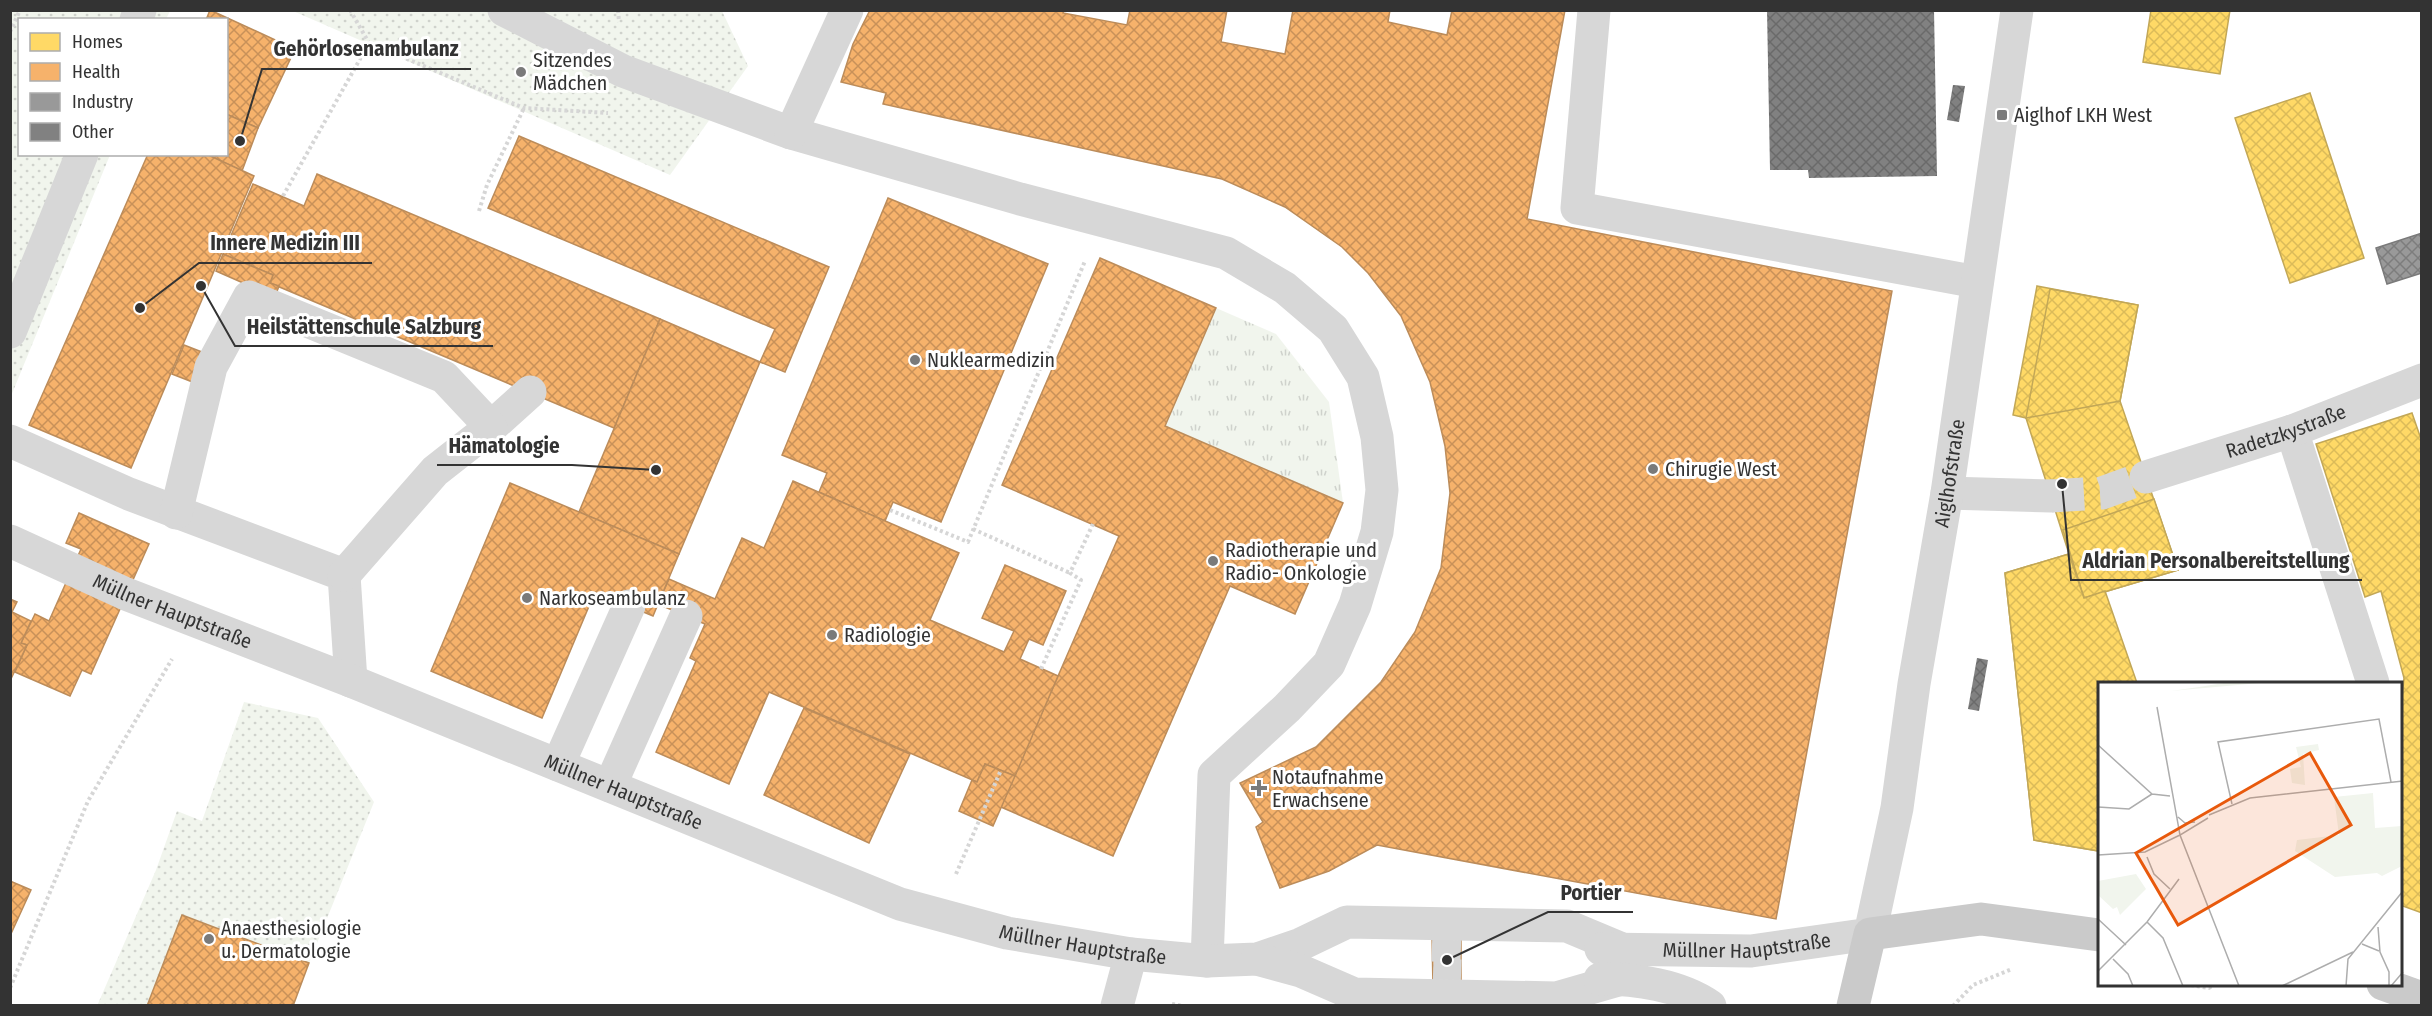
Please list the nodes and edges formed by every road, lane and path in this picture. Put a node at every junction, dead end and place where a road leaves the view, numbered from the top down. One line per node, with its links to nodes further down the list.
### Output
1 (20, 10): 7 (path)
2 (350, 10): 8 (path)
3 (504, 10): 11 (street)
4 (847, 10): 11 (street)
5 (1594, 10): 16 (street)
6 (2017, 10): 16 (street, Aiglhofstraße)
7 (10, 32)
8 (369, 43): 9 (path); 13 (path)
9 (524, 108): 10 (path); 14 (path)
10 (612, 113)
11 (791, 133): 15 (street)
12 (81, 156): 17 (street)
13 (283, 196)
14 (479, 211)
15 (1102, 220): 29 (path); 47 (street)
16 (1977, 282): 24 (street, Aiglhofstraße)
17 (10, 332)
18 (2421, 380): 21 (street, Radetzkystraße)
19 (530, 392): 20 (street)
20 (491, 427): 27 (street); 32 (street)
21 (2292, 431): 23 (street, Radetzkystraße); 38 (street)
22 (10, 441): 27 (street)
23 (2146, 477)
24 (1947, 493): 25 (street); 43 (street, Aiglhofstraße)
25 (2051, 496)
26 (890, 510): 29 (path)
27 (176, 513): 32 (street)
28 (1093, 524): 31 (path)
29 (973, 529): 31 (path)
30 (10, 541): 35 (street, Müllner Hauptstraße)
31 (1070, 573): 36 (path)
32 (344, 575): 37 (street)
33 (628, 606): 39 (street)
34 (686, 616): 41 (street)
35 (195, 619): 37 (street, Müllner Hauptstraße); 53 (path)
36 (1041, 669)
37 (351, 681): 39 (street, Müllner Hauptstraße)
38 (2373, 682)
39 (558, 765): 41 (street, Müllner Hauptstraße)
40 (1001, 770): 42 (path)
41 (610, 786): 42 (street, Müllner Hauptstraße)
42 (939, 914): 45 (street, Müllner Hauptstraße)
43 (1870, 934): 44 (main road); 48 (street, Müllner Hauptstraße); 57 (main road)
44 (2098, 934)
45 (1131, 954): 47 (street, Müllner Hauptstraße); 55 (street)
46 (1301, 957): 47 (street, Müllner Hauptstraße); 48 (street, Müllner Hauptstraße); 48 (street, Müllner Hauptstraße); 48 (street, Müllner Hauptstraße)
47 (1207, 961)
48 (1622, 964): 56 (street, Müllner Hauptstraße)
49 (2021, 969): 58 (path)
50 (2197, 986): 51 (path)
51 (2212, 986)
52 (2388, 986): 54 (main road)
53 (10, 988)
54 (2421, 998)
55 (1117, 1005)
56 (1710, 1005)
57 (1853, 1005)
58 (1953, 1005)

